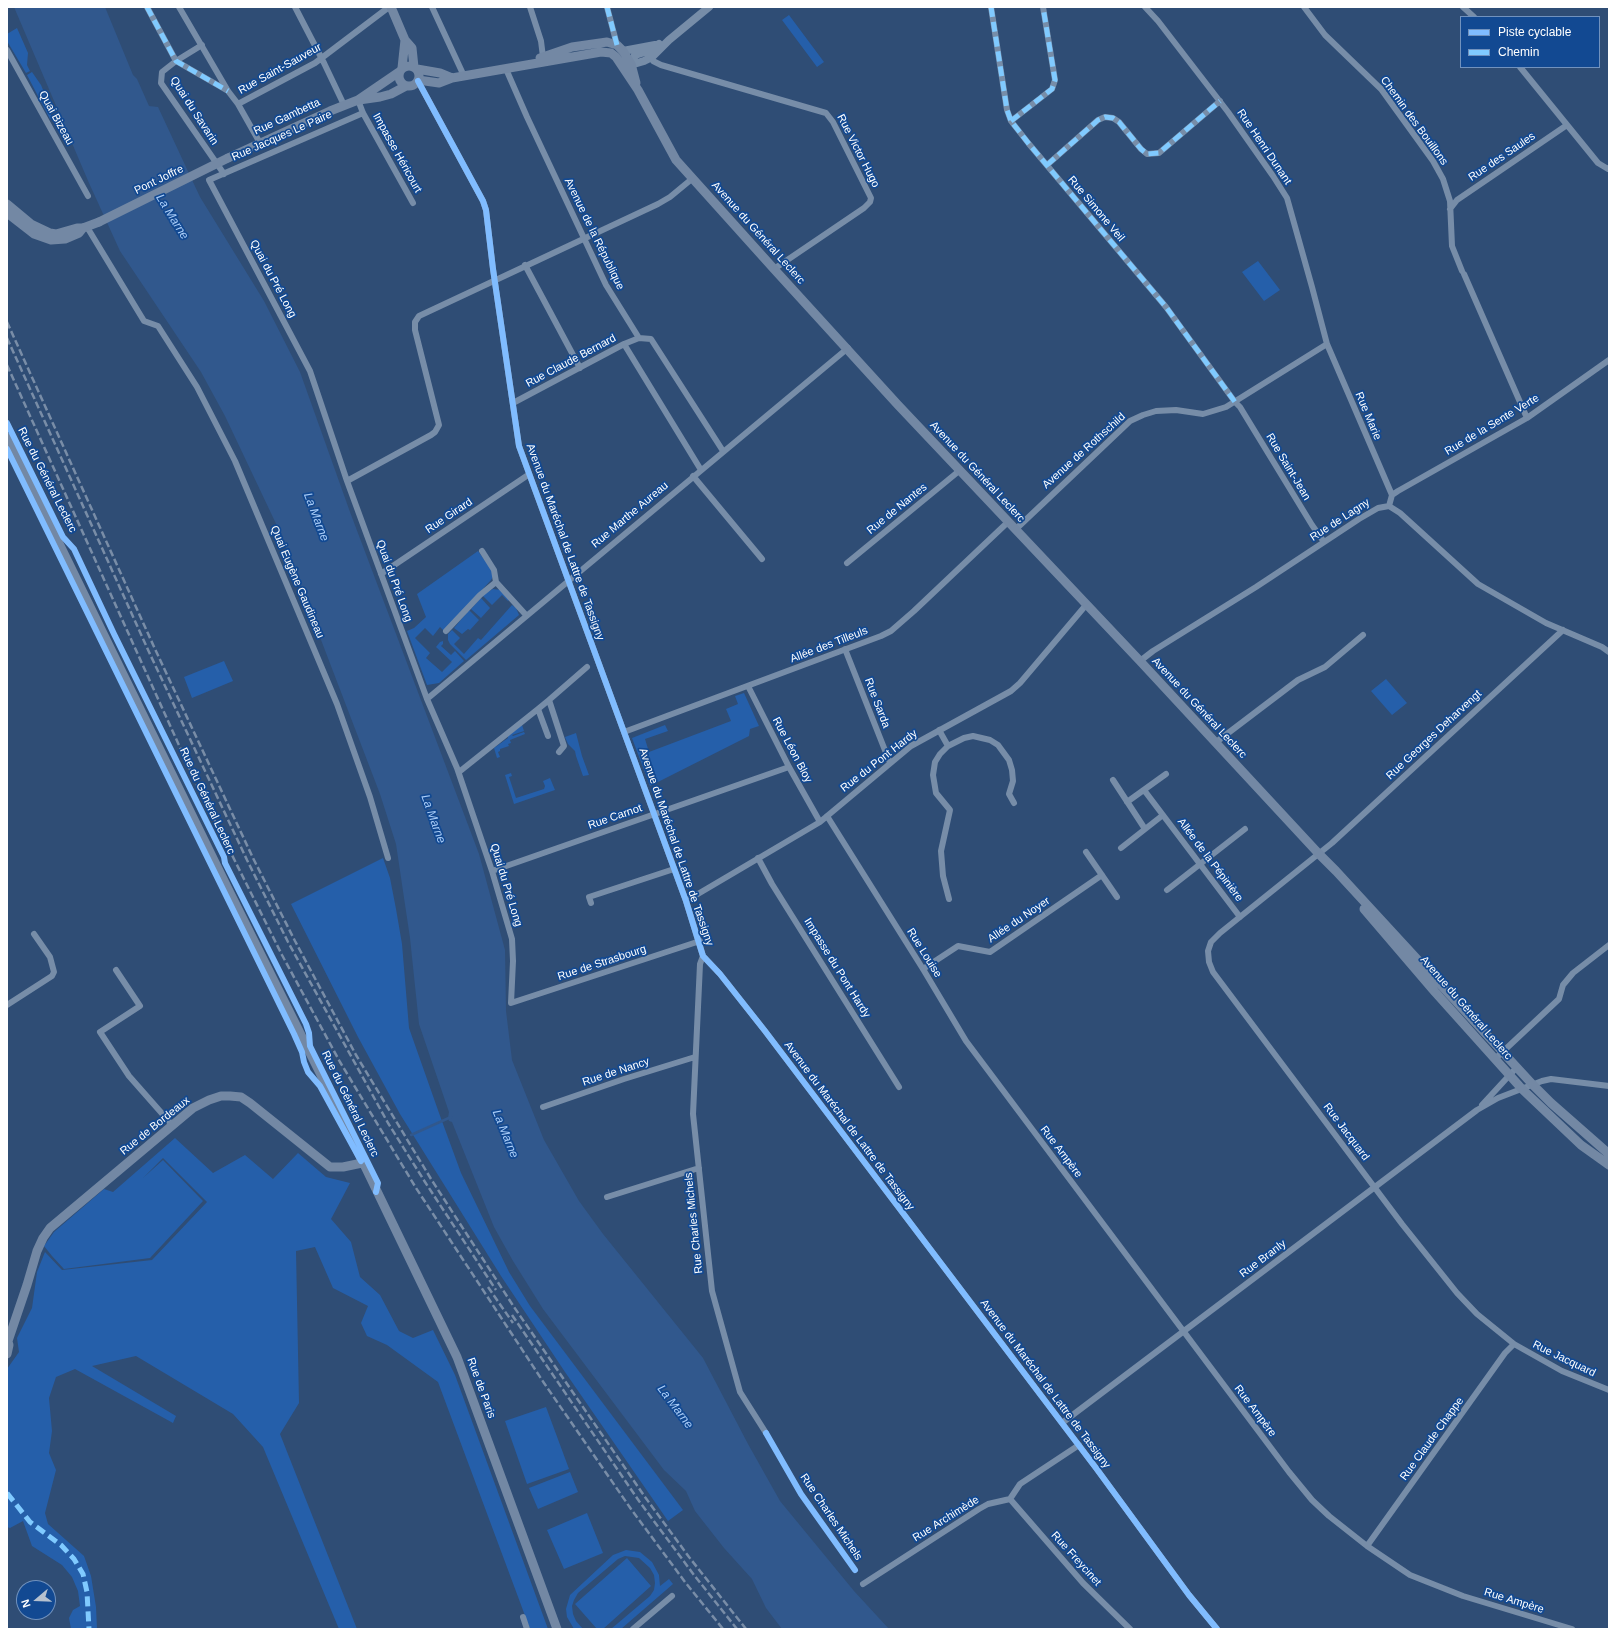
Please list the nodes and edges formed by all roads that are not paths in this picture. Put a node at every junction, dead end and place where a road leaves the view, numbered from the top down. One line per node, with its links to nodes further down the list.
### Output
1 (147, 7): 23 (street)
2 (179, 7): 17 (street)
3 (295, 7): 22 (street)
4 (390, 7): 15 (main road); 22 (street, Rue Saint-Sauveur)
5 (432, 7): 30 (street)
6 (530, 7): 21 (street)
7 (607, 7): 18 (street)
8 (709, 7): 16 (street)
9 (991, 7): 40 (street, Rue Simone Veil)
10 (1043, 7): 40 (street)
11 (1145, 7): 36 (street, Rue Henri Dunant)
12 (1304, 7): 52 (street, Chemin des Bouillons)
13 (1463, 7): 14 (street)
14 (1473, 16)
15 (405, 40): 26 (main road); 29 (main road)
16 (669, 40): 20 (street); 20 (street)
17 (202, 45): 23 (street, Quai du Savarin); 34 (street)
18 (620, 48): 20 (street); 21 (main road); 25 (main road)
19 (7, 50): 49 (street, Quai Bizeau)
20 (653, 51): 25 (street); 57 (street, Rue Victor Hugo)
21 (543, 57): 24 (main road)
22 (322, 58): 37 (street, Rue Saint-Sauveur); 38 (street)
23 (176, 61): 34 (street); 46 (street, Quai du Savarin)
24 (524, 65): 25 (main road); 28 (main road)
25 (628, 66): 47 (main road, Avenue du Général Leclerc)
26 (416, 68): 29 (main road); 31 (main road); 32 (main road)
27 (1521, 68): 41 (street)
28 (506, 69): 30 (main road); 55 (street, Avenue de la République)
29 (400, 70): 33 (main road); 35 (main road, Rue Gambetta)
30 (464, 76): 31 (main road)
31 (452, 78): 32 (main road)
32 (418, 80): 33 (main road); 58 (street, Avenue du Maréchal de Lattre de Tassigny)
33 (406, 86): 35 (main road, Rue Gambetta)
34 (228, 91): 37 (street)
35 (358, 100): 38 (main road, Rue Gambetta); 39 (street, Impasse Héricourt)
36 (1220, 101): 44 (street); 61 (street, Rue Henri Dunant)
37 (238, 104): 42 (street)
38 (344, 106): 42 (main road, Rue Gambetta)
39 (363, 113): 46 (street, Rue Jacques Le Paire); 50 (street, Impasse Héricourt)
40 (1011, 121): 44 (street, Rue Simone Veil)
41 (1567, 124): 45 (street); 52 (street, Rue des Saules)
42 (260, 143): 43 (main road, Rue Gambetta)
43 (228, 158): 54 (main road, Pont Joffre, bridge)
44 (1047, 165): 66 (street, Rue Simone Veil)
45 (1609, 168)
46 (224, 174): 48 (street, Rue Jacques Le Paire)
47 (693, 178): 55 (street); 57 (main road, Avenue du Général Leclerc)
48 (209, 180): 74 (street, Quai du Pré Long)
49 (88, 196)
50 (413, 203)
51 (7, 204): 54 (main road)
52 (1450, 209): 67 (street, Chemin des Bouillons)
53 (7, 212): 54 (main road)
54 (85, 228): 122 (street, Quai Eugène Gaudineau)
55 (584, 238): 56 (street); 59 (street, Avenue de la République)
56 (525, 266): 58 (street); 64 (street)
57 (774, 269): 62 (main road, Avenue du Général Leclerc)
58 (494, 280): 65 (street, Avenue du Maréchal de Lattre de Tassigny); 74 (street)
59 (639, 338): 60 (street, Rue Claude Bernard); 69 (street)
60 (624, 344): 64 (street, Rue Claude Bernard); 70 (street)
61 (1327, 344): 66 (street, Avenue de Rothschild); 75 (street, Rue Marie)
62 (848, 348): 69 (street, Rue Marthe Aureau); 71 (main road, Avenue du Général Leclerc)
63 (1609, 360): 67 (street, Rue de la Sente Verte)
64 (580, 368): 65 (street, Rue Claude Bernard)
65 (513, 402): 72 (street, Avenue du Maréchal de Lattre de Tassigny)
66 (1235, 402): 78 (street, Avenue de Rothschild); 79 (street, Rue Saint-Jean)
67 (1527, 418): 75 (street, Rue de la Sente Verte)
68 (7, 437): 156 (main road, Rue du Général Leclerc)
69 (723, 451): 70 (street, Rue Marthe Aureau)
70 (701, 470): 73 (street, Rue Marthe Aureau)
71 (959, 471): 77 (main road, Avenue du Général Leclerc); 82 (street, Rue de Nantes)
72 (528, 475): 83 (street, Rue Girard); 84 (street, Avenue du Maréchal de Lattre de Tassigny)
73 (693, 476): 81 (street); 84 (street, Rue Marthe Aureau)
74 (347, 481): 83 (street, Quai du Pré Long)
75 (1392, 495): 76 (street)
76 (1389, 506): 79 (street, Rue de Lagny); 88 (street)
77 (1008, 522): 78 (main road, Avenue du Général Leclerc); 91 (street, Allée des Tilleuls)
78 (1015, 530): 86 (main road, Avenue du Général Leclerc)
79 (1324, 542): 93 (street, Rue de Lagny)
80 (482, 551): 85 (street)
81 (762, 559)
82 (847, 564)
83 (381, 574): 96 (street, Quai du Pré Long)
84 (568, 580): 87 (street, Rue Marthe Aureau); 100 (street, Avenue du Maréchal de Lattre de Tassigny)
85 (496, 582): 87 (street); 89 (street)
86 (1086, 604): 93 (main road, Avenue du Général Leclerc); 99 (street, Rue du Pont Hardy)
87 (526, 615): 96 (street, Rue Marthe Aureau)
88 (1563, 630): 92 (street); 121 (street, Rue Georges Deharvengt)
89 (446, 631)
90 (1363, 635): 102 (street)
91 (845, 649): 95 (street, Allée des Tilleuls); 105 (street, Rue Sarda)
92 (1609, 652)
93 (1140, 662): 102 (main road, Avenue du Général Leclerc)
94 (587, 667): 97 (street)
95 (748, 686): 100 (street, Allée des Tilleuls); 106 (street, Rue Léon Bloy)
96 (426, 699): 107 (street, Quai du Pré Long)
97 (549, 700): 98 (street); 104 (street)
98 (538, 708): 101 (street); 107 (street)
99 (939, 730): 103 (street); 105 (street, Rue du Pont Hardy)
100 (624, 732): 113 (street, Avenue du Maréchal de Lattre de Tassigny)
101 (548, 736)
102 (1215, 743): 121 (main road, Avenue du Général Leclerc)
103 (948, 746): 112 (street); 130 (street)
104 (559, 752)
105 (890, 763): 115 (street, Rue du Pont Hardy)
106 (789, 767): 113 (street, Rue Carnot); 116 (street, Rue Léon Bloy)
107 (459, 772): 126 (street, Quai du Pré Long)
108 (1166, 774): 110 (street)
109 (1113, 780): 111 (street)
110 (1144, 790): 111 (street); 114 (street, Allée de la Pépinière)
111 (1127, 802): 117 (street)
112 (1014, 803)
113 (654, 814): 125 (street, Avenue du Maréchal de Lattre de Tassigny); 126 (street, Rue Carnot)
114 (1163, 815): 117 (street, Allée de la Pépinière); 124 (street, Allée de la Pépinière)
115 (827, 816): 116 (street, Rue du Pont Hardy); 138 (street, Rue Louise)
116 (820, 822): 123 (street, Rue du Pont Hardy)
117 (1145, 829): 119 (street, Allée de la Pépinière)
118 (1245, 829): 124 (street)
119 (1121, 848)
120 (1086, 852): 127 (street)
121 (1319, 854): 133 (street, Rue Jacquard); 142 (main road, Avenue du Général Leclerc); 144 (main road, Avenue du Général Leclerc)
122 (388, 858)
123 (758, 858): 131 (street, Rue du Pont Hardy); 149 (street, Impasse du Pont Hardy)
124 (1200, 864): 128 (street); 133 (street, Allée de la Pépinière)
125 (674, 869): 131 (street, Avenue du Maréchal de Lattre de Tassigny); 132 (street)
126 (492, 871): 140 (street, Quai du Pré Long)
127 (1102, 875): 129 (street); 138 (street, Allée du Noyer)
128 (1167, 890)
129 (1117, 897)
130 (949, 900)
131 (686, 901): 135 (street, Avenue du Maréchal de Lattre de Tassigny)
132 (592, 903)
133 (1240, 916): 159 (street, Rue Jacquard)
134 (34, 934): 141 (street)
135 (700, 941): 137 (street, Avenue du Maréchal de Lattre de Tassigny); 140 (street, Rue de Strasbourg)
136 (1609, 945): 142 (street)
137 (703, 956): 143 (street, Rue Charles Michels); 168 (street, Avenue du Maréchal de Lattre de Tassigny)
138 (923, 969): 151 (street, Rue Louise)
139 (116, 970): 154 (street)
140 (511, 1003)
141 (7, 1005)
142 (1504, 1051): 144 (street); 145 (main road, Avenue du Général Leclerc)
143 (695, 1057): 152 (street, Rue de Nancy); 158 (street, Rue Charles Michels)
144 (1495, 1059): 146 (main road, Avenue du Général Leclerc)
145 (1517, 1068): 146 (street, Rue Branly); 147 (main road, Avenue du Général Leclerc)
146 (1510, 1076): 150 (main road, Avenue du Général Leclerc); 153 (street, Rue Branly)
147 (1533, 1085): 148 (street, Rue Branly); 150 (street, Rue Branly); 155 (main road, Avenue du Général Leclerc)
148 (1609, 1086)
149 (899, 1087)
150 (1522, 1089): 153 (street, Rue Branly); 157 (main road, Avenue du Général Leclerc)
151 (1007, 1097): 163 (street, Rue Ampère)
152 (543, 1107)
153 (1477, 1110): 159 (street, Rue Branly)
154 (173, 1126): 156 (main road, Rue de Bordeaux); 161 (main road, Rue de Bordeaux)
155 (1609, 1154)
156 (362, 1163): 177 (main road, Rue de Paris)
157 (1609, 1165)
158 (699, 1168): 160 (street); 169 (street, Rue Charles Michels)
159 (1374, 1187): 163 (street, Rue Branly); 165 (street, Rue Jacquard)
160 (607, 1197)
161 (18, 1312): 162 (main road, Rue de Bordeaux); 164 (main road, Rue de Bordeaux)
162 (7, 1324)
163 (1183, 1332): 168 (street, Rue Branly); 172 (street, Rue Ampère)
164 (8, 1340): 166 (main road, Rue de Bordeaux)
165 (1514, 1344): 167 (street, Rue Jacquard); 172 (street, Rue Claude Chappe)
166 (7, 1354)
167 (1609, 1390)
168 (1062, 1423): 170 (street, Avenue du Maréchal de Lattre de Tassigny)
169 (766, 1433)
170 (1079, 1445): 171 (street); 180 (street, Avenue du Maréchal de Lattre de Tassigny)
171 (1010, 1499): 173 (street, Rue Archimède); 179 (street, Rue Freycinet)
172 (1367, 1546): 181 (street, Rue Ampère)
173 (863, 1584)
174 (672, 1596): 178 (street)
175 (523, 1617): 176 (street)
176 (527, 1629)
177 (557, 1629)
178 (633, 1629)
179 (1130, 1629)
180 (1217, 1629)
181 (1572, 1629)

